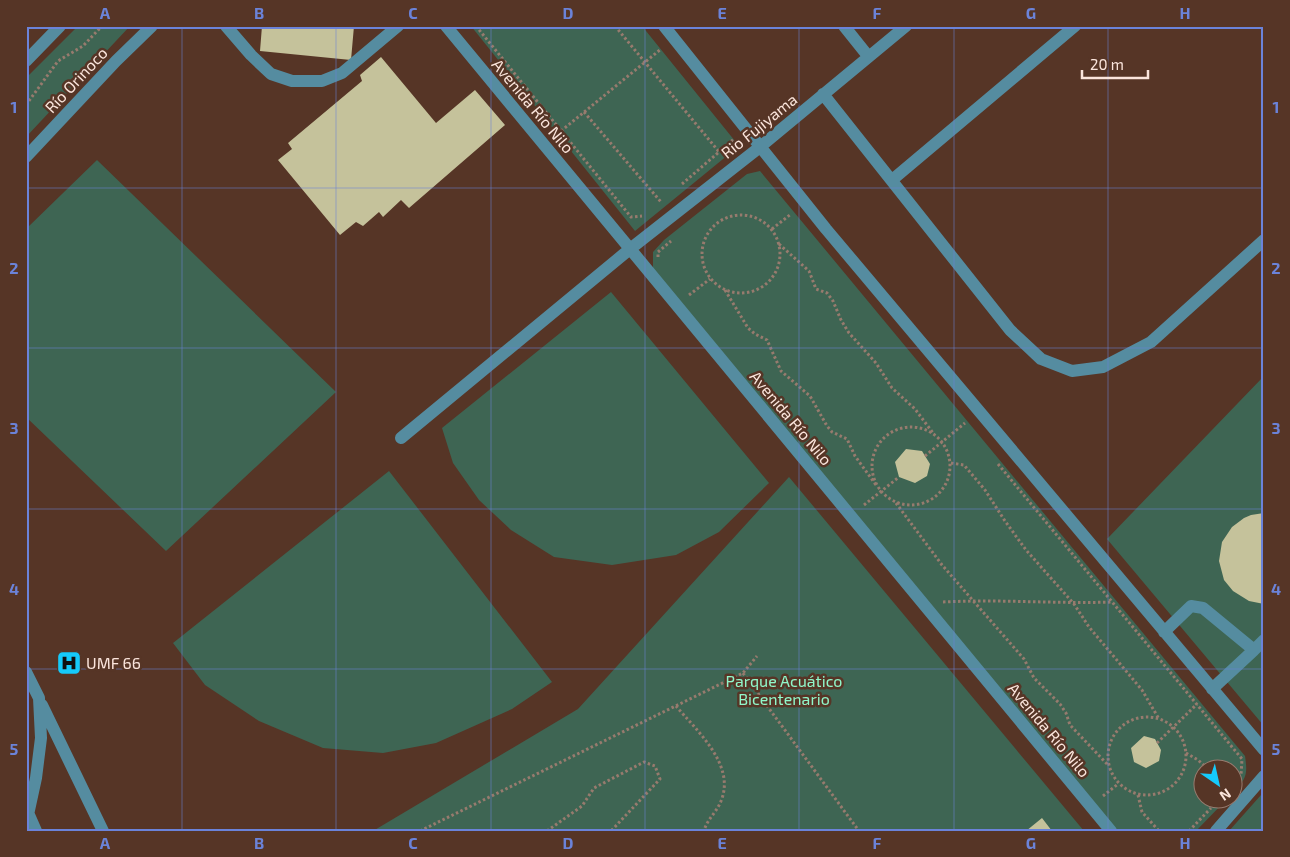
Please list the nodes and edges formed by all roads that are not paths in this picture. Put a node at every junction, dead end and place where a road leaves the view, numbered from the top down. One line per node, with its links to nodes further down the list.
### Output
1 (60, 26): 11 (street)
2 (152, 26): 14 (street, Río Orinoco)
3 (226, 26): 4 (street)
4 (398, 26)
5 (446, 26): 17 (street, Avenida Río Nilo)
6 (664, 26): 13 (street)
7 (844, 26): 10 (street)
8 (906, 26): 10 (street, Rio Fujiyama)
9 (1075, 26): 15 (street)
10 (868, 56): 12 (street, Rio Fujiyama)
11 (26, 61)
12 (823, 94): 13 (street, Rio Fujiyama); 15 (street)
13 (760, 147): 17 (street, Rio Fujiyama); 19 (street)
14 (26, 157)
15 (892, 180): 16 (street)
16 (1264, 240)
17 (630, 249): 18 (street, Rio Fujiyama); 30 (street, Avenida Río Nilo)
18 (401, 438)
19 (1164, 632): 21 (street); 23 (street)
20 (1264, 640): 21 (street)
21 (1254, 650): 23 (street)
22 (26, 672): 24 (street)
23 (1212, 689): 25 (street)
24 (39, 698): 27 (street); 29 (street)
25 (1264, 750)
26 (1264, 776): 31 (street)
27 (28, 820): 28 (street)
28 (36, 831)
29 (103, 831)
30 (1111, 831)
31 (1216, 831)

